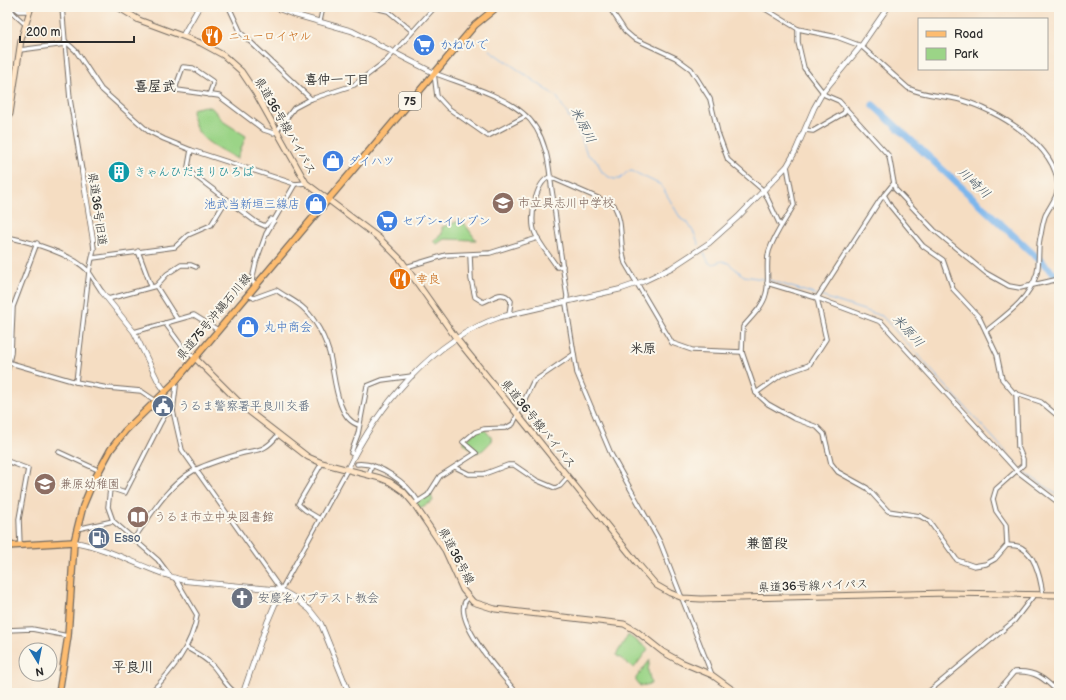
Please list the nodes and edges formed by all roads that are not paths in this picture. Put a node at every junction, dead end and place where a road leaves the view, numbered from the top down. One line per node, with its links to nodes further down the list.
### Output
1 (9, 7): 18 (street)
2 (14, 7): 15 (street)
3 (62, 7): 22 (street, 県道36号旧道)
4 (118, 7): 21 (main road, 県道36号線バイパス)
5 (199, 7): 21 (street)
6 (229, 7): 29 (street)
7 (274, 7): 17 (street)
8 (323, 7): 17 (street)
9 (371, 7): 16 (street)
10 (435, 7): 19 (street)
11 (497, 7): 26 (main road, 県道75号沖縄石川線 / 75)
12 (609, 7): 42 (street)
13 (762, 7): 20 (street)
14 (888, 7): 23 (street)
15 (31, 9): 18 (main road)
16 (388, 9): 19 (street)
17 (320, 22): 25 (street)
18 (25, 24): 24 (main road)
19 (412, 30): 25 (street)
20 (798, 30): 23 (street); 27 (street)
21 (183, 35): 34 (main road, 県道36号線バイパス)
22 (65, 42): 24 (street); 35 (street); 37 (street, 県道36号旧道)
23 (861, 46): 27 (street); 62 (street)
24 (20, 50): 32 (main road)
25 (394, 53): 26 (street); 29 (street)
26 (434, 73): 31 (street); 31 (street); 45 (main road, 県道75号沖縄石川線 / 75)
27 (823, 92): 30 (street); 33 (street)
28 (209, 96): 28 (street); 34 (street)
29 (311, 99): 34 (street)
30 (846, 108): 33 (street); 41 (street)
31 (526, 116): 38 (street)
32 (7, 120)
33 (805, 130): 36 (street)
34 (276, 132): 39 (main road, 県道36号線バイパス)
35 (191, 150): 40 (street); 44 (street)
36 (787, 166): 42 (street); 47 (street)
37 (82, 171): 50 (street, 県道36号旧道)
38 (550, 177): 49 (street); 55 (street); 61 (street)
39 (306, 183): 40 (street); 45 (main road, 県道36号線バイパス)
40 (295, 184): 46 (street)
41 (893, 184): 43 (street); 62 (street)
42 (764, 191): 47 (street); 61 (street)
43 (884, 195): 68 (street); 75 (street)
44 (227, 199): 46 (street); 52 (street)
45 (328, 200): 57 (main road, 県道36号線バイパス); 65 (main road, 県道75号沖縄石川線 / 75)
46 (274, 221): 65 (street)
47 (780, 225): 60 (street)
48 (7, 237): 51 (street)
49 (538, 238): 53 (street); 55 (street)
50 (93, 240): 54 (street, 県道36号旧道)
51 (37, 243): 58 (street); 81 (street)
52 (138, 251): 54 (street); 63 (street)
53 (470, 255): 57 (street); 71 (street)
54 (93, 258): 58 (street, 県道36号旧道)
55 (562, 266): 70 (street)
56 (196, 267): 64 (street)
57 (406, 267): 77 (main road, 県道36号線バイパス)
58 (89, 272): 66 (street); 84 (street, 県道36号旧道)
59 (1059, 279): 62 (street)
60 (767, 281): 68 (street); 78 (street)
61 (636, 284): 70 (street); 78 (street)
62 (1032, 285): 75 (street)
63 (152, 286): 64 (street); 69 (street)
64 (156, 286): 72 (street)
65 (255, 286): 67 (main road, 県道75号沖縄石川線 / 75)
66 (102, 292): 69 (street)
67 (248, 295): 74 (main road, 県道75号沖縄石川線 / 75); 93 (street)
68 (818, 297): 87 (street); 105 (street)
69 (108, 299): 76 (street)
70 (566, 301): 71 (street); 79 (street)
71 (509, 315): 77 (street)
72 (177, 319): 73 (street); 74 (street)
73 (165, 323): 76 (street); 80 (street)
74 (218, 330): 80 (main road, 県道75号沖縄石川線 / 75)
75 (986, 331): 88 (street)
76 (134, 332): 86 (street)
77 (456, 338): 83 (street); 91 (main road, 県道36号線バイパス)
78 (742, 352): 87 (street)
79 (574, 354): 91 (street); 126 (street)
80 (195, 358): 85 (main road, 県道75号沖縄石川線 / 75); 94 (main road, 県道36号線)
81 (8, 362): 82 (street); 84 (street)
82 (7, 372)
83 (413, 376): 93 (street); 96 (street)
84 (76, 382): 89 (street)
85 (174, 383): 86 (main road, 県道75号沖縄石川線 / 75); 90 (street)
86 (165, 391): 89 (main road, 県道75号沖縄石川線 / 75)
87 (756, 393): 117 (street)
88 (1016, 393): 92 (street); 105 (street)
89 (156, 401): 102 (main road, 県道75号沖縄石川線 / 75)
90 (173, 411): 103 (street); 109 (street)
91 (517, 415): 101 (street); 107 (main road, 県道36号線バイパス)
92 (1059, 417)
93 (359, 426): 96 (street)
94 (278, 435): 98 (main road, 県道36号線); 103 (street)
95 (59, 452): 102 (street)
96 (354, 454): 104 (street)
97 (7, 461): 119 (street)
98 (322, 463): 104 (main road, 県道36号線); 112 (street)
99 (357, 464): 100 (street)
100 (372, 464): 106 (street); 111 (street)
101 (455, 467): 107 (street); 111 (street)
102 (98, 470): 108 (main road, 県道75号沖縄石川線 / 75)
103 (194, 470): 115 (street); 121 (street)
104 (347, 470): 106 (main road, 県道36号線); 112 (street)
105 (1018, 470): 110 (street); 117 (street)
106 (369, 475): 111 (main road, 県道36号線)
107 (568, 477): 126 (main road, 県道36号線バイパス)
108 (93, 482): 109 (street); 114 (main road, 県道75号沖縄石川線 / 75)
109 (110, 489): 113 (street)
110 (1059, 500)
111 (416, 502): 125 (main road, 県道36号線)
112 (320, 519): 121 (street)
113 (113, 521): 114 (street); 115 (street)
114 (77, 529): 116 (main road, 県道75号沖縄石川線 / 75)
115 (134, 540): 120 (street)
116 (74, 542): 119 (main road); 120 (street); 128 (main road, 県道75号沖縄石川線 / 75)
117 (1007, 545): 124 (street)
118 (7, 546): 119 (main road)
119 (20, 546)
120 (173, 578): 121 (street); 129 (street)
121 (281, 590): 134 (street); 135 (street)
122 (1034, 595): 124 (main road, 県道36号線バイパス); 126 (main road, 県道36号線バイパス); 138 (street)
123 (1059, 595): 124 (main road, 県道36号線バイパス)
124 (1042, 596)
125 (468, 598): 130 (main road, 県道36号線); 136 (street)
126 (683, 598): 130 (street)
127 (7, 630): 128 (street)
128 (68, 636): 131 (main road, 県道75号沖縄石川線 / 75)
129 (186, 648): 132 (street); 133 (street)
130 (712, 675): 137 (main road, 県道36号線)
131 (59, 693)
132 (150, 693)
133 (236, 693)
134 (243, 693)
135 (349, 693)
136 (517, 693)
137 (737, 693)
138 (927, 693)
139 (996, 693): 140 (street)
140 (1059, 693)

